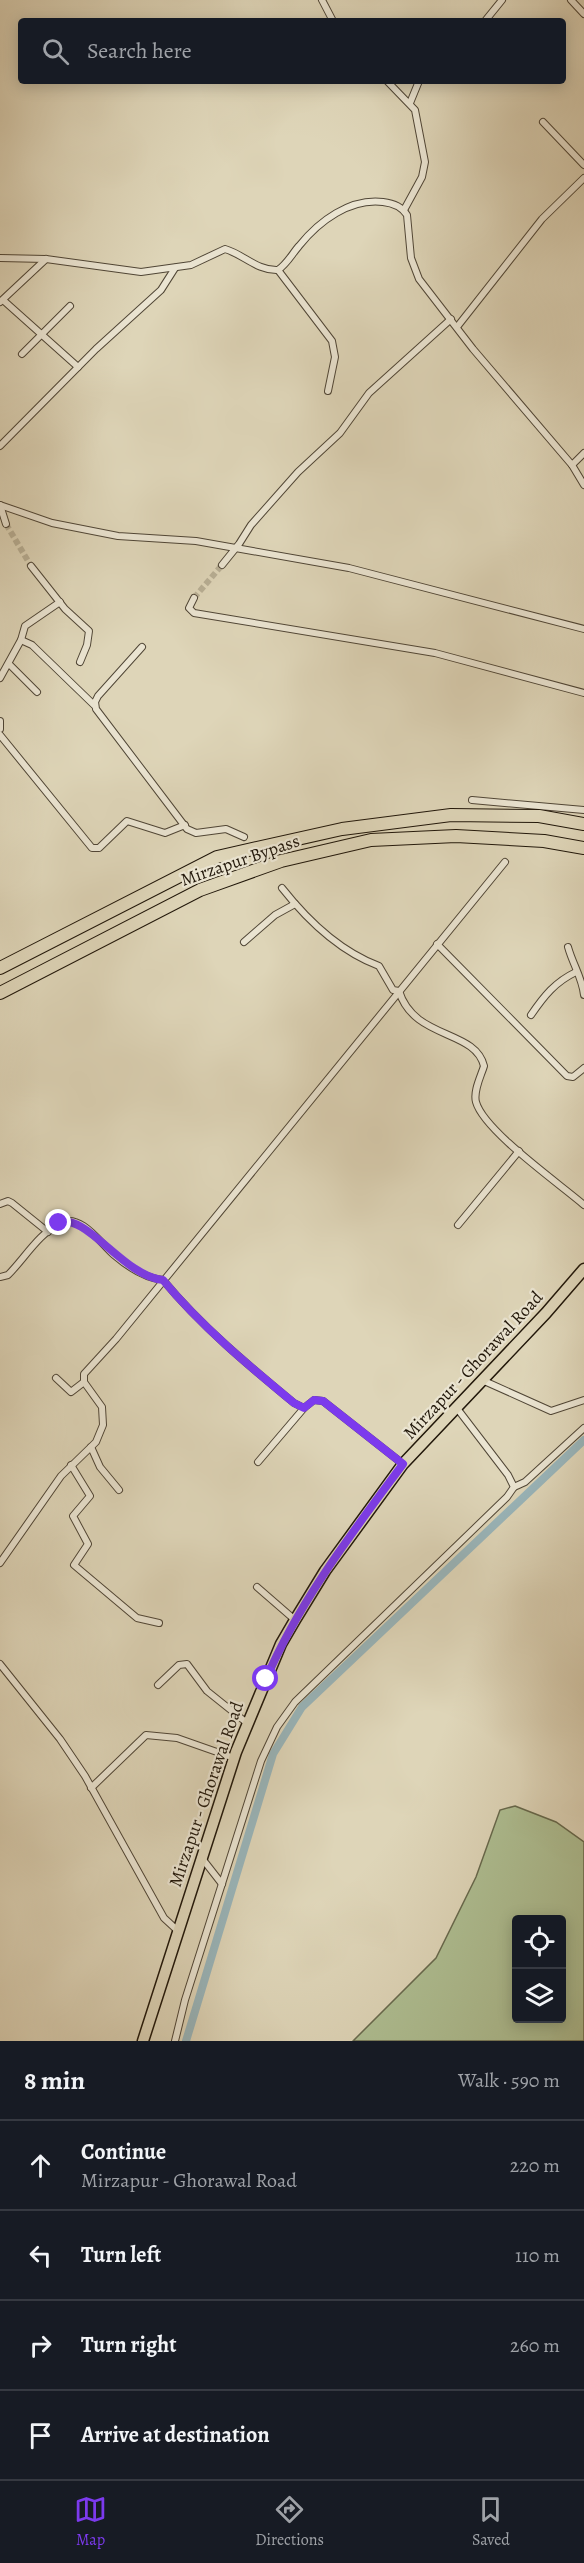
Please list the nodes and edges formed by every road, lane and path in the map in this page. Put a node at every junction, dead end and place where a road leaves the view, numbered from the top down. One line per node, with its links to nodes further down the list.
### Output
1 (322, 0): 5 (street)
2 (502, 0): 6 (street)
3 (571, 0): 4 (street)
4 (584, 14)
5 (331, 18)
6 (487, 18)
7 (390, 84): 9 (street)
8 (418, 84): 9 (street)
9 (410, 103): 13 (street)
10 (543, 122): 11 (street)
11 (584, 165)
12 (584, 178): 21 (street)
13 (404, 210): 17 (street); 20 (street)
14 (0, 258): 15 (street)
15 (46, 259): 16 (street); 18 (street)
16 (175, 268): 17 (street); 24 (street)
17 (278, 270): 25 (street)
18 (1, 301): 22 (street)
19 (70, 306): 22 (street)
20 (451, 319): 21 (street); 32 (street)
21 (457, 327): 28 (street)
22 (40, 334): 23 (street); 24 (street)
23 (22, 354)
24 (78, 367): 26 (street)
25 (328, 391)
26 (0, 446)
27 (584, 453): 28 (street)
28 (572, 465): 29 (street)
29 (584, 485)
30 (0, 505): 31 (street); 32 (street)
31 (6, 524)
32 (234, 549): 33 (street); 37 (street)
33 (222, 564)
34 (31, 566): 36 (street)
35 (194, 598): 44 (street)
36 (60, 602): 38 (street); 40 (street)
37 (584, 629)
38 (21, 640): 41 (street); 45 (street)
39 (142, 647): 45 (street)
40 (80, 662)
41 (9, 664): 42 (street); 43 (street)
42 (0, 678)
43 (37, 692)
44 (584, 693)
45 (94, 705): 52 (street)
46 (0, 721): 47 (street)
47 (0, 729)
48 (0, 735): 52 (street)
49 (472, 800): 50 (street)
50 (584, 810)
51 (584, 824): 61 (highway)
52 (185, 825): 53 (street)
53 (244, 837)
54 (584, 848): 64 (highway, Mirzapur Bypass)
55 (505, 862): 59 (street)
56 (282, 888): 57 (street)
57 (295, 904): 58 (street); 63 (street)
58 (244, 942)
59 (437, 944): 63 (street); 67 (street)
60 (568, 947): 62 (street)
61 (0, 968)
62 (576, 972): 65 (street); 66 (street)
63 (399, 992): 68 (street); 75 (street)
64 (0, 993)
65 (584, 995)
66 (531, 1015)
67 (584, 1068)
68 (519, 1151): 70 (street); 71 (street)
69 (0, 1204): 72 (street)
70 (584, 1205)
71 (458, 1225)
72 (48, 1232): 74 (street); 75 (street)
73 (584, 1269): 77 (main road, Mirzapur - Ghorawal Road)
74 (0, 1277)
75 (163, 1280): 78 (street); 81 (street)
76 (56, 1378): 78 (street)
77 (482, 1380): 79 (street); 80 (main road, Mirzapur - Ghorawal Road)
78 (84, 1382): 83 (street)
79 (584, 1400)
80 (456, 1407): 85 (main road, Mirzapur - Ghorawal Road); 87 (street)
81 (304, 1408): 84 (street); 85 (street)
82 (584, 1428): 87 (street)
83 (92, 1447): 86 (street); 88 (street)
84 (258, 1462)
85 (403, 1464): 91 (main road, Mirzapur - Ghorawal Road)
86 (71, 1465): 89 (street); 92 (street)
87 (514, 1487): 99 (street)
88 (119, 1490)
89 (0, 1563)
90 (257, 1587): 91 (street)
91 (294, 1620): 95 (main road, Mirzapur - Ghorawal Road)
92 (159, 1623)
93 (0, 1664): 97 (street)
94 (158, 1685): 95 (street)
95 (247, 1723): 96 (main road, Mirzapur - Ghorawal Road)
96 (234, 1758): 97 (street); 98 (main road, Mirzapur - Ghorawal Road)
97 (91, 1788): 100 (street)
98 (200, 1857): 99 (street); 100 (main road, Mirzapur - Ghorawal Road)
99 (222, 1884): 102 (street)
100 (177, 1930): 101 (main road, Mirzapur - Ghorawal Road)
101 (143, 2041)
102 (175, 2041)

